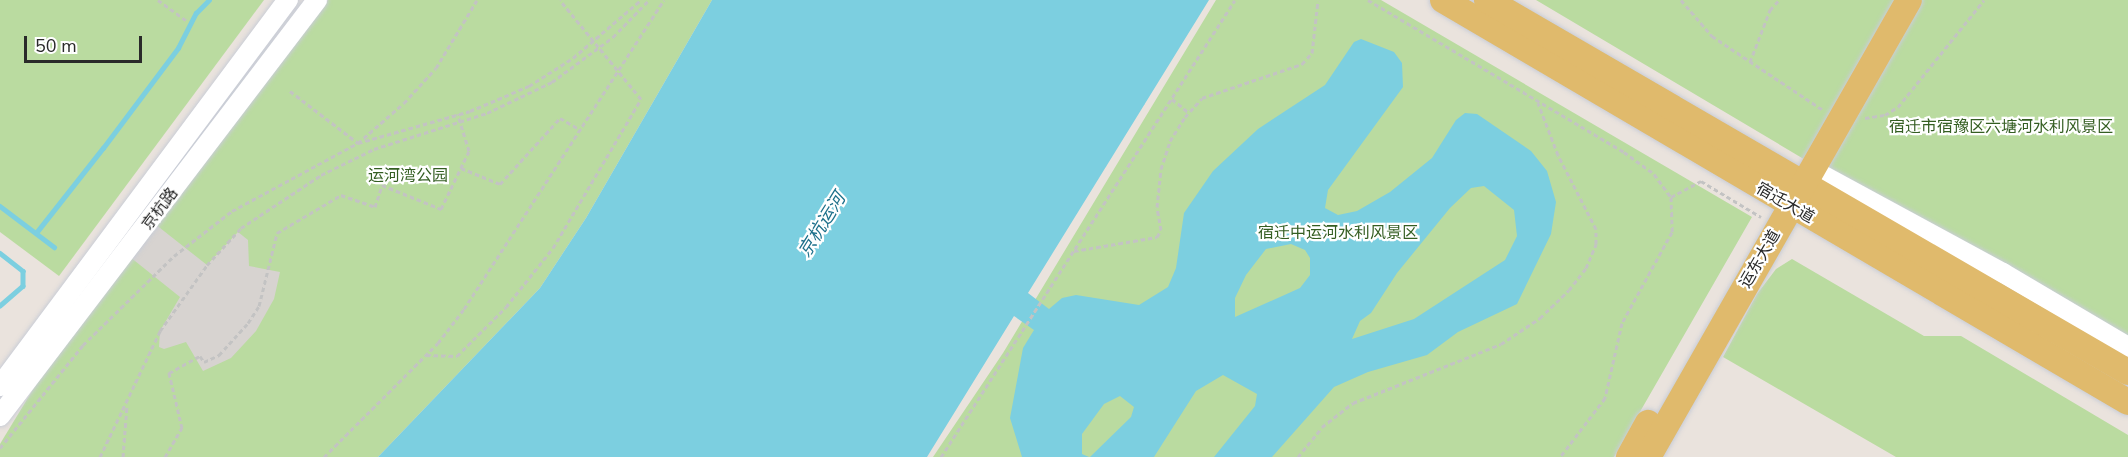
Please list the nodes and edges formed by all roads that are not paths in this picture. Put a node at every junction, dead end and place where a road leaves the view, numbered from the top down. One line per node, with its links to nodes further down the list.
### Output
1 (288, 0): 11 (street, 京杭路)
2 (317, 0): 13 (street, 京杭路)
3 (1443, 0): 8 (main road, 宿迁大道)
4 (1487, 0): 8 (main road, 宿迁大道)
5 (1889, 0): 7 (main road, 运东大道)
6 (1909, 0): 7 (main road, 运东大道)
7 (1833, 117): 8 (main road, 运东大道)
8 (1789, 192): 9 (street); 10 (main road, 宿迁大道); 12 (main road, 宿迁大道); 14 (main road, 运东大道); 15 (main road, 运东大道)
9 (2128, 347)
10 (2128, 372)
11 (0, 386)
12 (2128, 402)
13 (0, 416)
14 (1629, 457)
15 (1648, 457)

